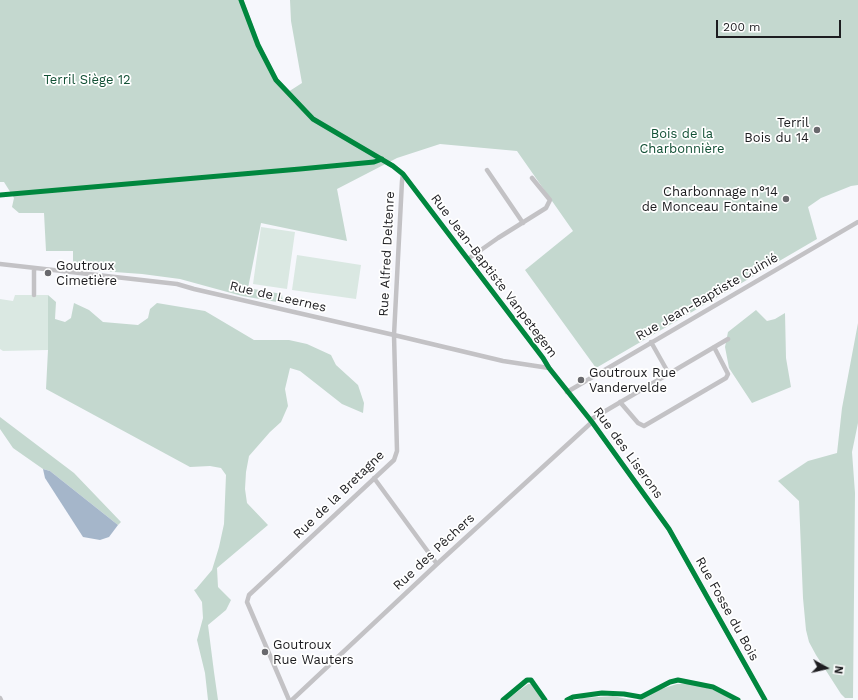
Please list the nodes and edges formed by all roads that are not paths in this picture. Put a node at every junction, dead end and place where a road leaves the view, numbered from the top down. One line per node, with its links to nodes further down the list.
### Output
1 (241, 0): 3 (street, Rue Jean-Baptiste Vanpetegem)
2 (487, 170): 5 (street)
3 (403, 174): 7 (street, Rue Jean-Baptiste Vanpetegem); 11 (street, Rue Alfred Deltenre)
4 (532, 178): 5 (street)
5 (523, 222): 7 (street)
6 (858, 222): 13 (street, Rue Jean-Baptiste Cuinié)
7 (468, 259): 15 (street, Rue Jean-Baptiste Vanpetegem)
8 (0, 264): 9 (street, Rue de Leernes)
9 (34, 268): 10 (street); 11 (street, Rue de Leernes)
10 (34, 295)
11 (394, 335): 15 (street, Rue de Leernes); 20 (street, Rue de la Bretagne)
12 (728, 339): 14 (street, Rue des Pêchers)
13 (651, 342): 16 (street); 17 (street, Rue Jean-Baptiste Cuinié)
14 (714, 348): 16 (street, Rue des Pêchers); 18 (street)
15 (549, 368): 17 (street, Rue Jean-Baptiste Vanpetegem)
16 (669, 374): 18 (street, Rue des Pêchers)
17 (567, 392): 19 (street, Rue des Liserons)
18 (620, 402): 19 (street, Rue des Pêchers)
19 (591, 421): 21 (street, Rue des Liserons); 22 (street, Rue des Pêchers)
20 (374, 478): 22 (street); 23 (street, Rue de la Bretagne)
21 (669, 529): 24 (street, Rue Fosse du Bois)
22 (437, 564): 23 (street, Rue des Pêchers)
23 (291, 700)
24 (765, 700)

